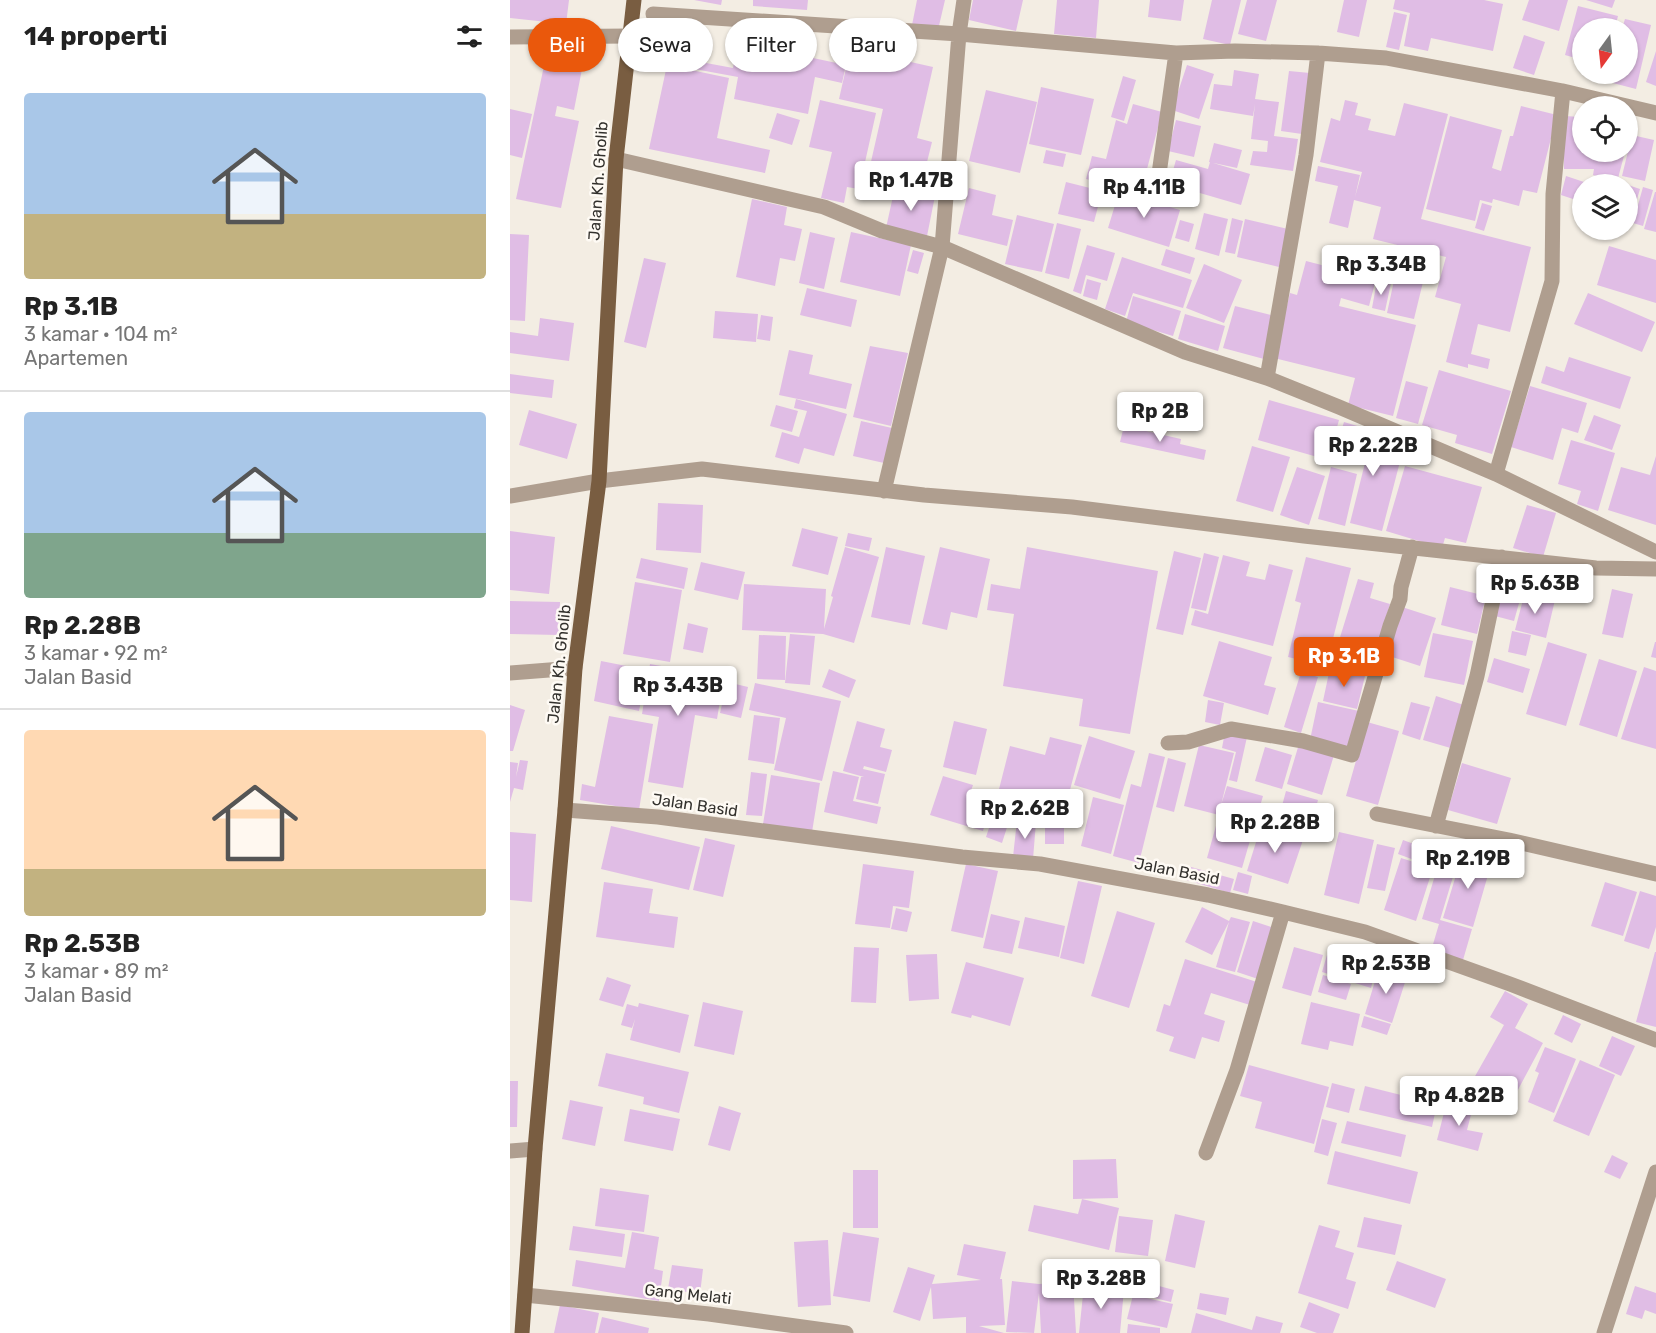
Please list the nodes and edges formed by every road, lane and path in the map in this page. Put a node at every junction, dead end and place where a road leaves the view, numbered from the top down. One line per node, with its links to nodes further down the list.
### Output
1 (633, 0): 4 (main road, Jalan Kh. Gholib)
2 (964, 0): 5 (street)
3 (653, 14): 5 (street)
4 (632, 18)
5 (959, 34): 8 (street); 15 (street)
6 (618, 36): 7 (street)
7 (510, 37)
8 (1176, 53): 9 (street); 14 (street)
9 (1318, 53): 11 (street); 16 (street)
10 (626, 72): 13 (main road, Jalan Kh. Gholib)
11 (1563, 91): 12 (street); 17 (street)
12 (1656, 113)
13 (616, 159): 15 (street); 18 (main road, Jalan Kh. Gholib)
14 (1158, 188)
15 (942, 247): 16 (street); 19 (street)
16 (1267, 378): 17 (street)
17 (1496, 474): 22 (street)
18 (599, 482): 19 (street); 20 (street); 25 (main road, Jalan Kh. Gholib)
19 (884, 491): 21 (street)
20 (510, 496)
21 (1412, 547): 23 (street); 27 (street)
22 (1656, 552)
23 (1502, 556): 24 (street); 30 (street)
24 (1656, 569)
25 (575, 668): 26 (street); 28 (main road, Jalan Kh. Gholib)
26 (510, 673)
27 (1168, 743)
28 (565, 810): 32 (street, Jalan Basid); 34 (main road, Jalan Kh. Gholib)
29 (1377, 814): 30 (street)
30 (1436, 826): 31 (street)
31 (1656, 874)
32 (1283, 912): 33 (street, Jalan Basid); 36 (street)
33 (1656, 1040)
34 (535, 1149): 35 (street); 38 (main road, Jalan Kh. Gholib)
35 (510, 1151)
36 (1206, 1153)
37 (1656, 1172): 41 (street)
38 (525, 1295): 39 (main road, Jalan Kh. Gholib); 40 (street, Gang Melati)
39 (522, 1333)
40 (846, 1333)
41 (1604, 1333)

